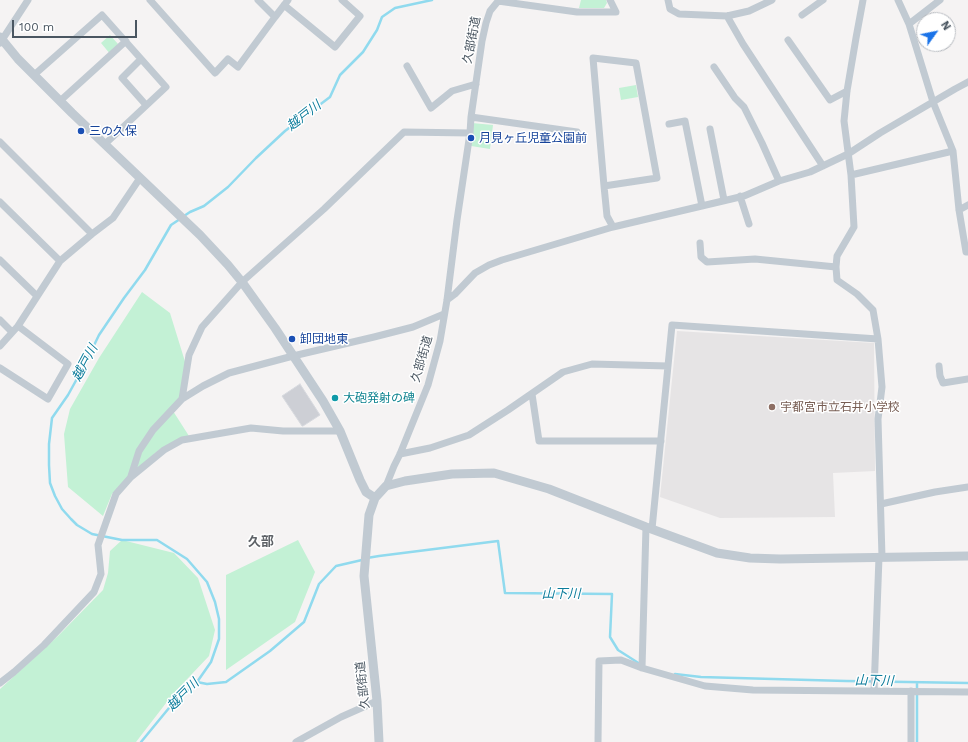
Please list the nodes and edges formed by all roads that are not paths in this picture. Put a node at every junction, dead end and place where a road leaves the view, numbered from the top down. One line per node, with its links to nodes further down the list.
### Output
1 (18, 0): 15 (street)
2 (28, 0): 15 (street)
3 (150, 0): 18 (street)
4 (258, 0): 18 (street)
5 (342, 0): 14 (street)
6 (610, 0): 13 (street)
7 (668, 0): 17 (street)
8 (772, 0): 17 (street)
9 (823, 0): 16 (street)
10 (863, 0): 29 (street)
11 (898, 0): 19 (street)
12 (940, 0): 19 (street)
13 (499, 1): 28 (street, 久部街道)
14 (286, 2): 18 (street)
15 (23, 7): 20 (street)
16 (802, 15)
17 (727, 16): 42 (street)
18 (275, 17)
19 (909, 24): 31 (street)
20 (1, 40): 26 (street)
21 (788, 40): 29 (street)
22 (126, 41): 23 (street); 26 (street); 30 (street)
23 (142, 59): 32 (street); 32 (street)
24 (407, 66): 28 (street)
25 (714, 67): 45 (street)
26 (34, 75): 30 (street)
27 (968, 82): 31 (street)
28 (476, 84): 33 (street, 久部街道)
29 (847, 91): 41 (street)
30 (60, 101): 39 (street)
31 (933, 102): 40 (street); 41 (street)
32 (146, 105): 39 (street)
33 (471, 117): 36 (street, 久部街道); 37 (street)
34 (668, 124): 51 (street)
35 (710, 129): 48 (street)
36 (470, 132): 61 (street); 63 (street, 久部街道)
37 (577, 132)
38 (0, 142): 55 (street)
39 (104, 144): 44 (street)
40 (952, 151): 43 (street); 52 (street)
41 (848, 154): 42 (street); 43 (street)
42 (823, 166): 45 (street)
43 (851, 175): 60 (street)
44 (140, 178): 55 (street); 61 (street)
45 (779, 181): 47 (street)
46 (604, 186): 46 (street); 54 (street)
47 (740, 196): 48 (street); 53 (street)
48 (724, 200): 51 (street)
49 (0, 202): 59 (street)
50 (968, 205): 52 (street)
51 (702, 206): 54 (street)
52 (959, 210): 57 (street)
53 (749, 224)
54 (613, 227): 63 (street)
55 (92, 234): 59 (street)
56 (700, 243): 60 (street)
57 (967, 254)
58 (0, 260): 62 (street)
59 (60, 261): 62 (street)
60 (836, 268): 68 (street)
61 (242, 282): 70 (street); 76 (street)
62 (37, 296): 66 (street)
63 (447, 300): 64 (street, 久部街道)
64 (444, 314): 70 (street); 79 (street, 久部街道)
65 (0, 320): 67 (street)
66 (18, 326): 67 (street); 73 (street)
67 (12, 332): 69 (street)
68 (878, 339): 71 (street); 84 (street)
69 (0, 346)
70 (293, 356): 76 (street); 77 (street)
71 (668, 366): 75 (street); 78 (street)
72 (939, 366): 74 (street)
73 (0, 368)
74 (968, 379)
75 (532, 394): 78 (street); 79 (street)
76 (182, 399): 80 (street)
77 (340, 432): 80 (street); 83 (street)
78 (661, 442): 85 (street)
79 (400, 454): 81 (street, 久部街道)
80 (131, 477): 89 (street)
81 (386, 486): 83 (street, 久部街道); 85 (street)
82 (968, 487): 84 (street)
83 (375, 498): 93 (street, 久部街道)
84 (881, 504): 87 (street)
85 (649, 528): 87 (street); 88 (street)
86 (968, 556): 87 (street)
87 (881, 557): 90 (street)
88 (642, 668): 90 (street); 96 (street)
89 (0, 683)
90 (874, 691): 91 (street)
91 (911, 691): 92 (street); 97 (street)
92 (968, 692)
93 (377, 701): 94 (street); 95 (street, 久部街道)
94 (296, 742)
95 (379, 742)
96 (598, 742)
97 (911, 742)

